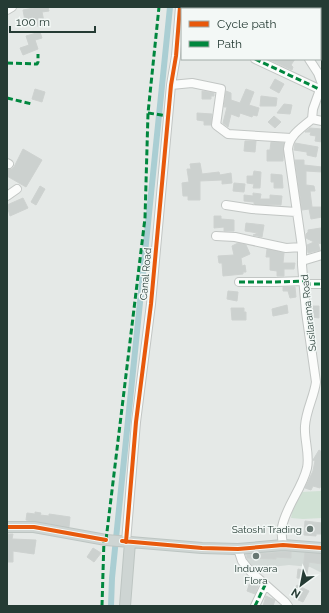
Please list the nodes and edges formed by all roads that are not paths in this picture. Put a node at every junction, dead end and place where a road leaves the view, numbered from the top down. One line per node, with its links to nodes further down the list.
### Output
1 (12, 7): 3 (street)
2 (180, 7): 6 (street, Canal Road)
3 (7, 10)
4 (258, 60): 7 (street)
5 (310, 60): 7 (street)
6 (171, 85): 10 (street); 23 (street, Canal Road)
7 (321, 85): 8 (street)
8 (312, 119): 9 (street); 10 (street)
9 (322, 121)
10 (291, 138): 14 (street, Susilarama Road)
11 (17, 189): 12 (street)
12 (7, 196)
13 (226, 206): 14 (street)
14 (296, 212): 16 (street, Susilarama Road)
15 (216, 236): 16 (street)
16 (302, 247): 18 (street, Susilarama Road)
17 (322, 255): 18 (street)
18 (302, 261): 20 (street, Susilarama Road)
19 (240, 282): 20 (street)
20 (304, 283): 21 (street); 24 (street, Susilarama Road)
21 (322, 284)
22 (7, 527): 23 (main road)
23 (126, 542): 26 (main road); 28 (main road)
24 (283, 545): 25 (main road); 26 (main road)
25 (322, 548)
26 (238, 549): 27 (street)
27 (265, 585): 29 (street); 30 (street)
28 (125, 606)
29 (255, 606)
30 (288, 606)

